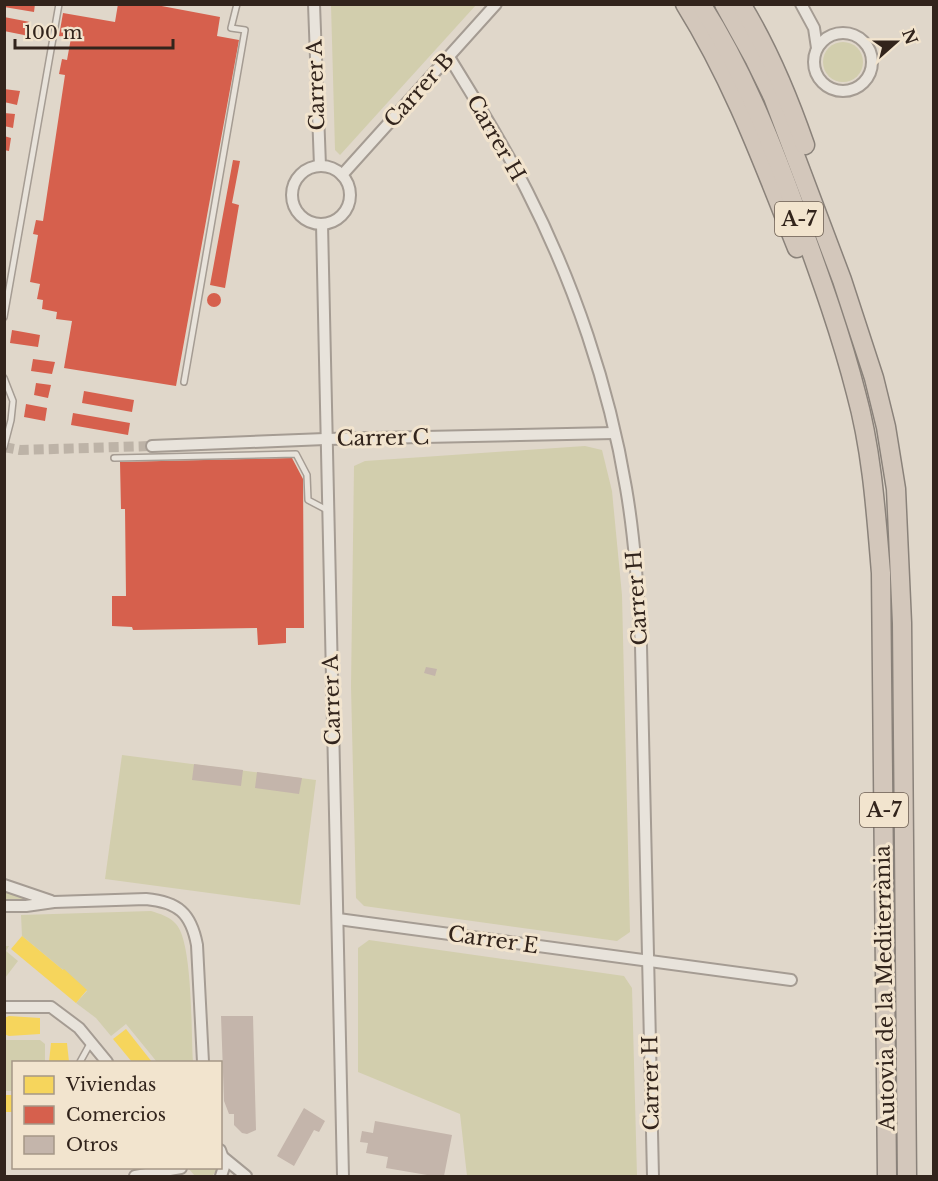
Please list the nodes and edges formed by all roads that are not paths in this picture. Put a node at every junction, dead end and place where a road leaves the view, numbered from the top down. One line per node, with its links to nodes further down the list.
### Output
1 (59, 4): 16 (lane)
2 (237, 4): 19 (lane)
3 (314, 4): 13 (street, Carrer A)
4 (496, 4): 12 (street, Carrer B)
5 (685, 4): 22 (highway)
6 (701, 4): 22 (highway, Autovia de la Mediterrània / A-7)
7 (724, 4): 18 (highway, Autovia de la Mediterrània / A-7)
8 (741, 4): 18 (highway)
9 (803, 8): 10 (street); 11 (street)
10 (836, 35): 11 (street); 11 (street)
11 (818, 48)
12 (448, 57): 14 (street, Carrer B); 20 (street, Carrer H)
13 (320, 166): 14 (street); 15 (street)
14 (342, 175): 15 (street)
15 (322, 224): 21 (street, Carrer A)
16 (4, 317)
17 (4, 378): 24 (lane)
18 (874, 378): 48 (highway, Autovia de la Mediterrània / A-7)
19 (184, 382)
20 (614, 434): 21 (street, Carrer C); 31 (street, Carrer H)
21 (325, 439): 23 (street, Carrer C); 26 (street, Carrer A)
22 (867, 444): 47 (highway, Autovia de la Mediterrània / A-7)
23 (152, 446)
24 (4, 447)
25 (114, 458): 26 (lane)
26 (327, 510): 30 (street, Carrer A)
27 (4, 885): 28 (street)
28 (54, 902): 29 (street); 37 (street)
29 (4, 906)
30 (338, 919): 31 (street, Carrer E); 45 (street, Carrer A)
31 (648, 960): 32 (street, Carrer E); 46 (street, Carrer H)
32 (791, 980)
33 (4, 1007): 34 (street)
34 (91, 1042): 35 (lane); 36 (street)
35 (81, 1061)
36 (106, 1061)
37 (203, 1061)
38 (222, 1151): 43 (street); 44 (street)
39 (171, 1169): 41 (street)
40 (124, 1176): 41 (street)
41 (135, 1176): 42 (street)
42 (145, 1176)
43 (220, 1176)
44 (246, 1176)
45 (343, 1176)
46 (653, 1176)
47 (887, 1176)
48 (907, 1176)

